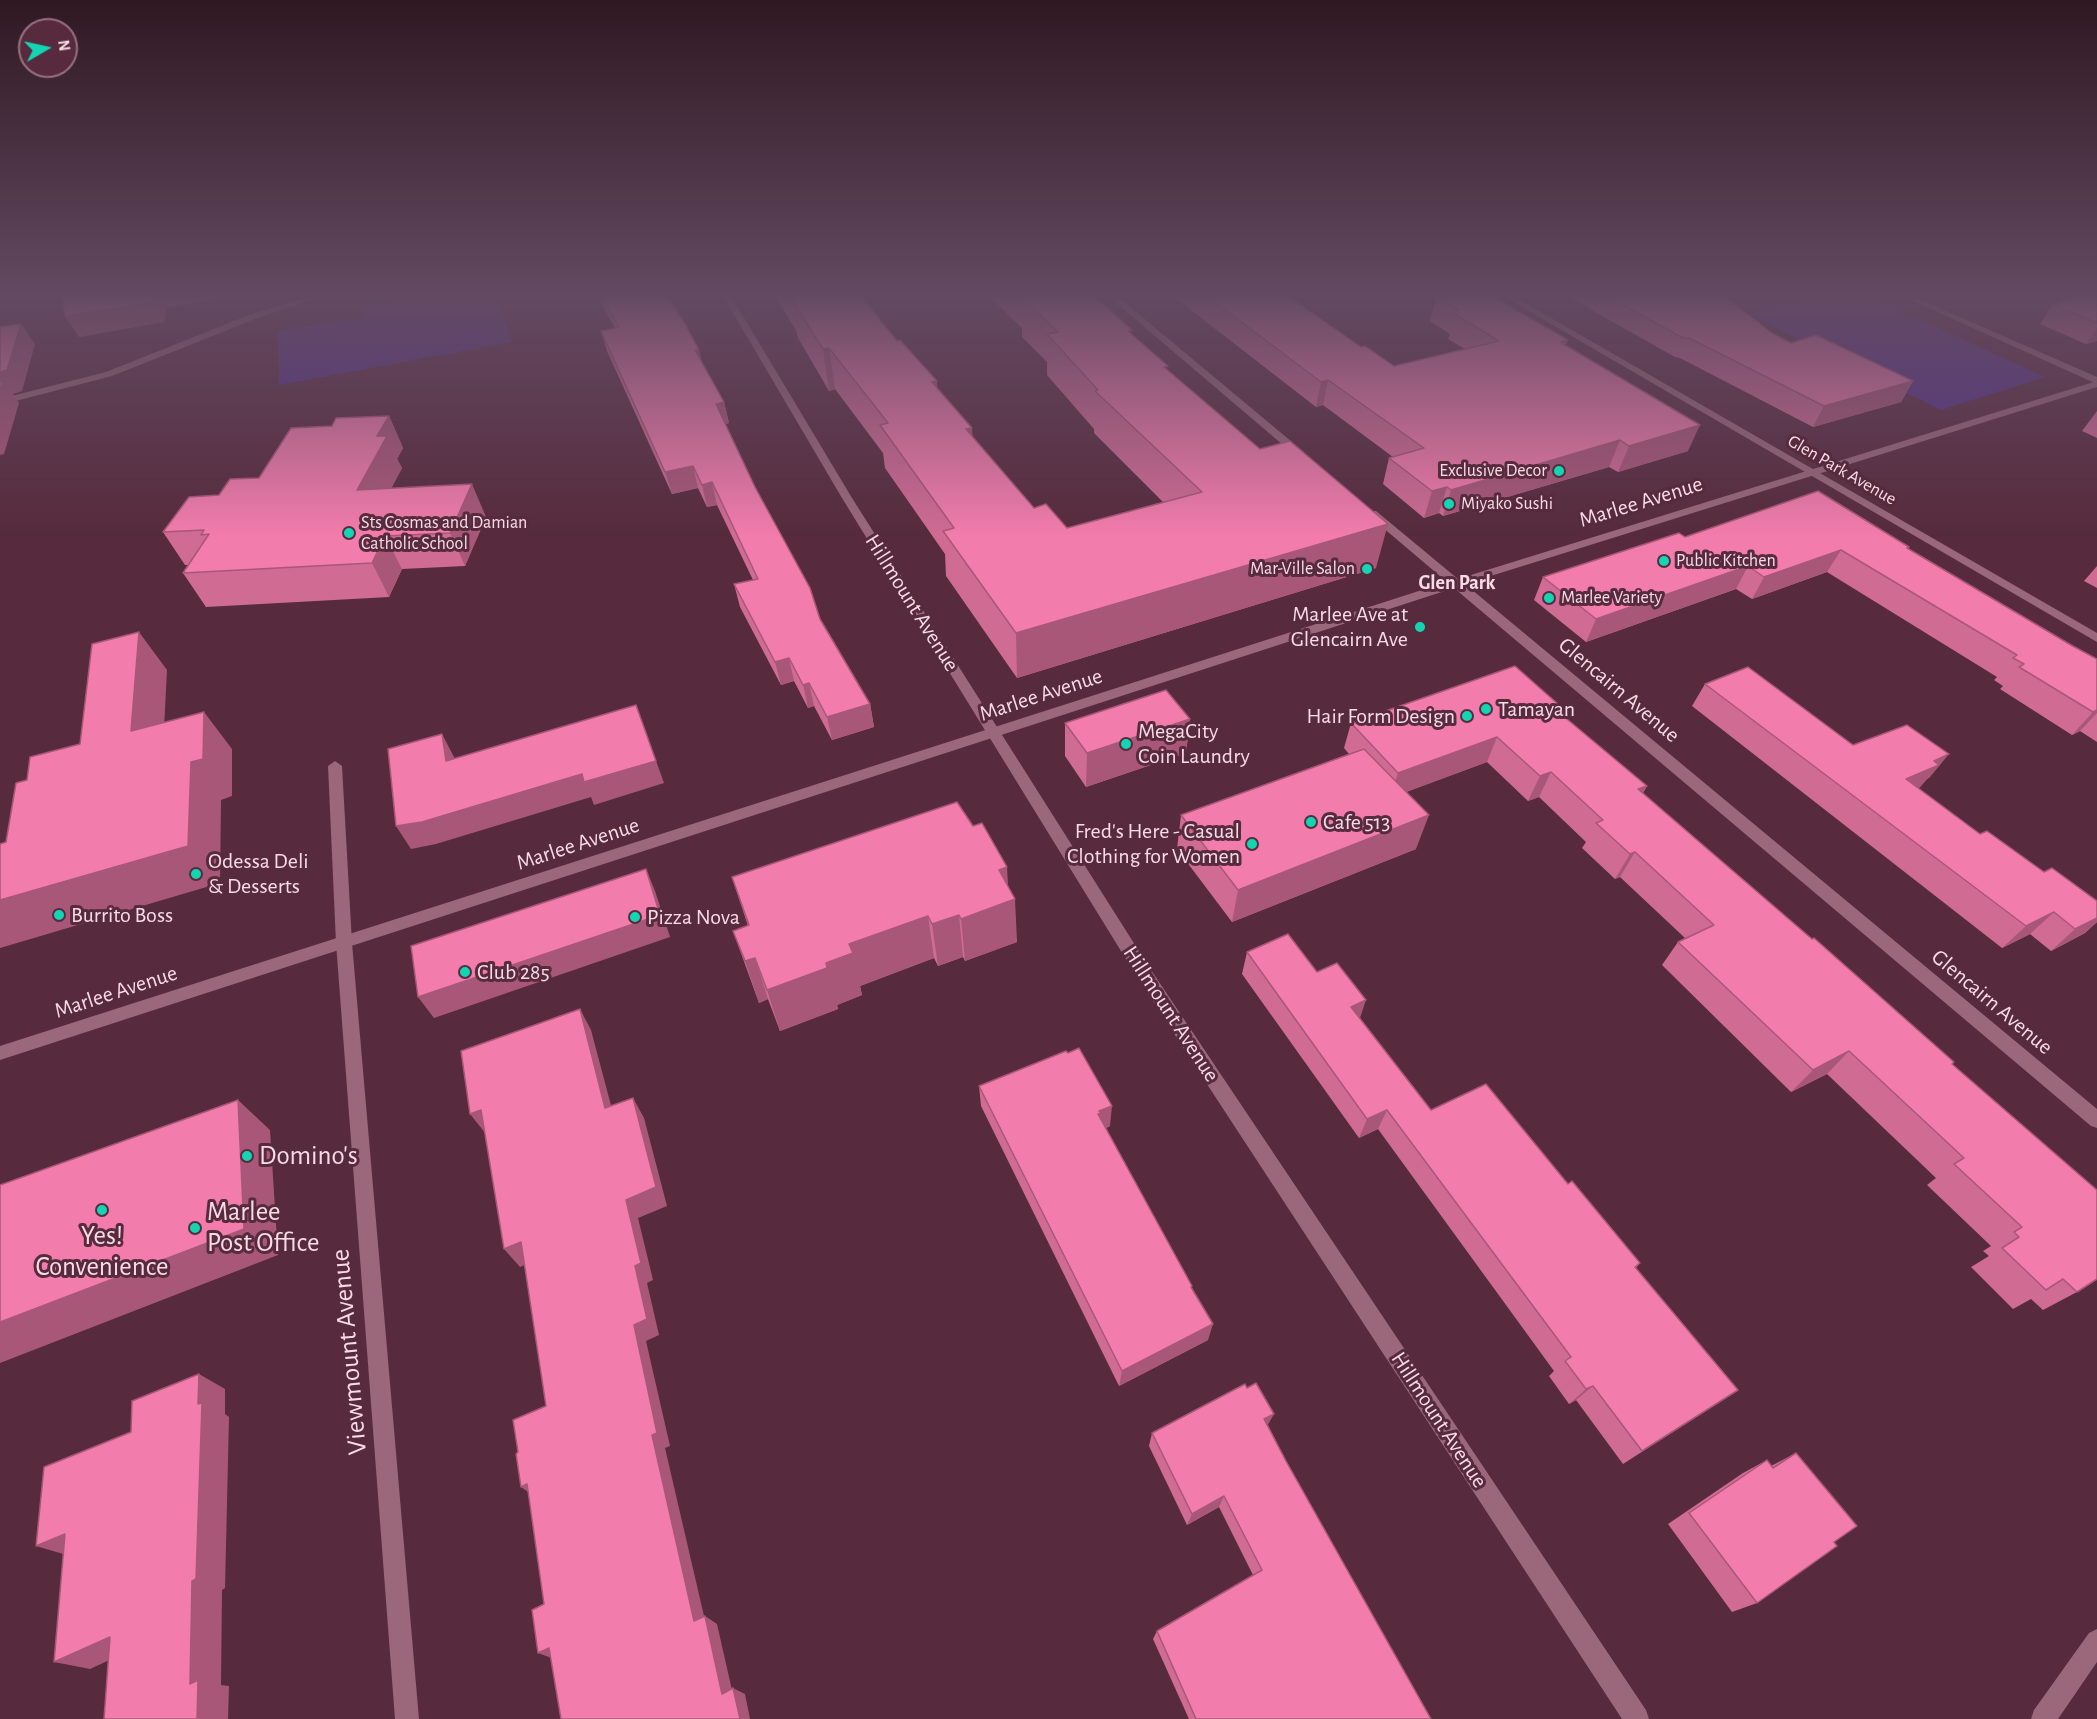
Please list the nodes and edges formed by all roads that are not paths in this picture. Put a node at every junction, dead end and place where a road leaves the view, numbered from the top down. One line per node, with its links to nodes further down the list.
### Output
1 (100, 376): 6 (street)
2 (775, 376): 12 (street, Hillmount Avenue)
3 (1208, 376): 7 (street)
4 (1645, 376): 8 (street, Glen Park Avenue)
5 (2097, 382): 8 (street, Marlee Avenue)
6 (0, 402)
7 (1312, 463)
8 (1812, 473): 10 (street, Marlee Avenue); 11 (street, Glen Park Avenue)
9 (1364, 506): 10 (street, Glencairn Avenue)
10 (1457, 583): 12 (street, Marlee Avenue); 16 (street, Glencairn Avenue)
11 (2097, 638)
12 (993, 734): 14 (street, Marlee Avenue); 19 (street, Hillmount Avenue)
13 (335, 766): 14 (street, Viewmount Avenue)
14 (344, 943): 15 (street, Marlee Avenue); 18 (street, Viewmount Avenue)
15 (0, 1053)
16 (2097, 1120)
17 (2097, 1641): 20 (street)
18 (407, 1719)
19 (1637, 1719)
20 (2043, 1719)

